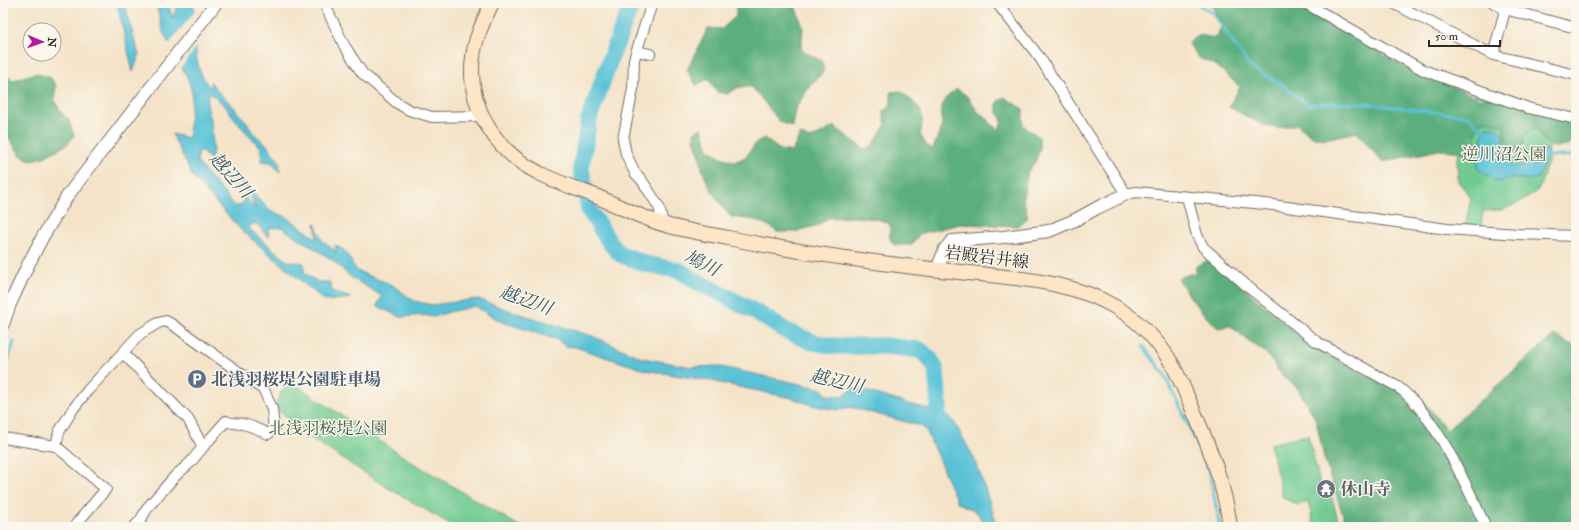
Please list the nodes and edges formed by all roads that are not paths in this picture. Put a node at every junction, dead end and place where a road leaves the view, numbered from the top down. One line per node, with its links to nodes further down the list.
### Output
1 (216, 3): 22 (street)
2 (324, 3): 15 (street)
3 (492, 3): 15 (main road)
4 (652, 3): 11 (street)
5 (997, 3): 17 (street)
6 (1305, 3): 16 (street)
7 (1393, 3): 13 (street)
8 (1494, 3): 9 (street)
9 (1506, 6): 10 (street); 13 (street)
10 (1576, 28)
11 (637, 51): 12 (street); 19 (street)
12 (650, 54)
13 (1493, 55): 14 (street)
14 (1576, 75)
15 (482, 116): 19 (main road, 岩殿岩井線)
16 (1576, 119)
17 (1126, 194): 18 (street); 21 (street)
18 (1187, 197): 20 (street); 30 (street)
19 (663, 224): 21 (main road, 岩殿岩井線)
20 (1576, 236)
21 (937, 270): 29 (main road, 岩殿岩井線)
22 (3, 324)
23 (123, 353): 25 (street); 26 (street); 26 (street)
24 (3, 438): 25 (street)
25 (56, 446): 27 (street)
26 (203, 447): 28 (street)
27 (80, 527)
28 (134, 527)
29 (1230, 527)
30 (1486, 527)

